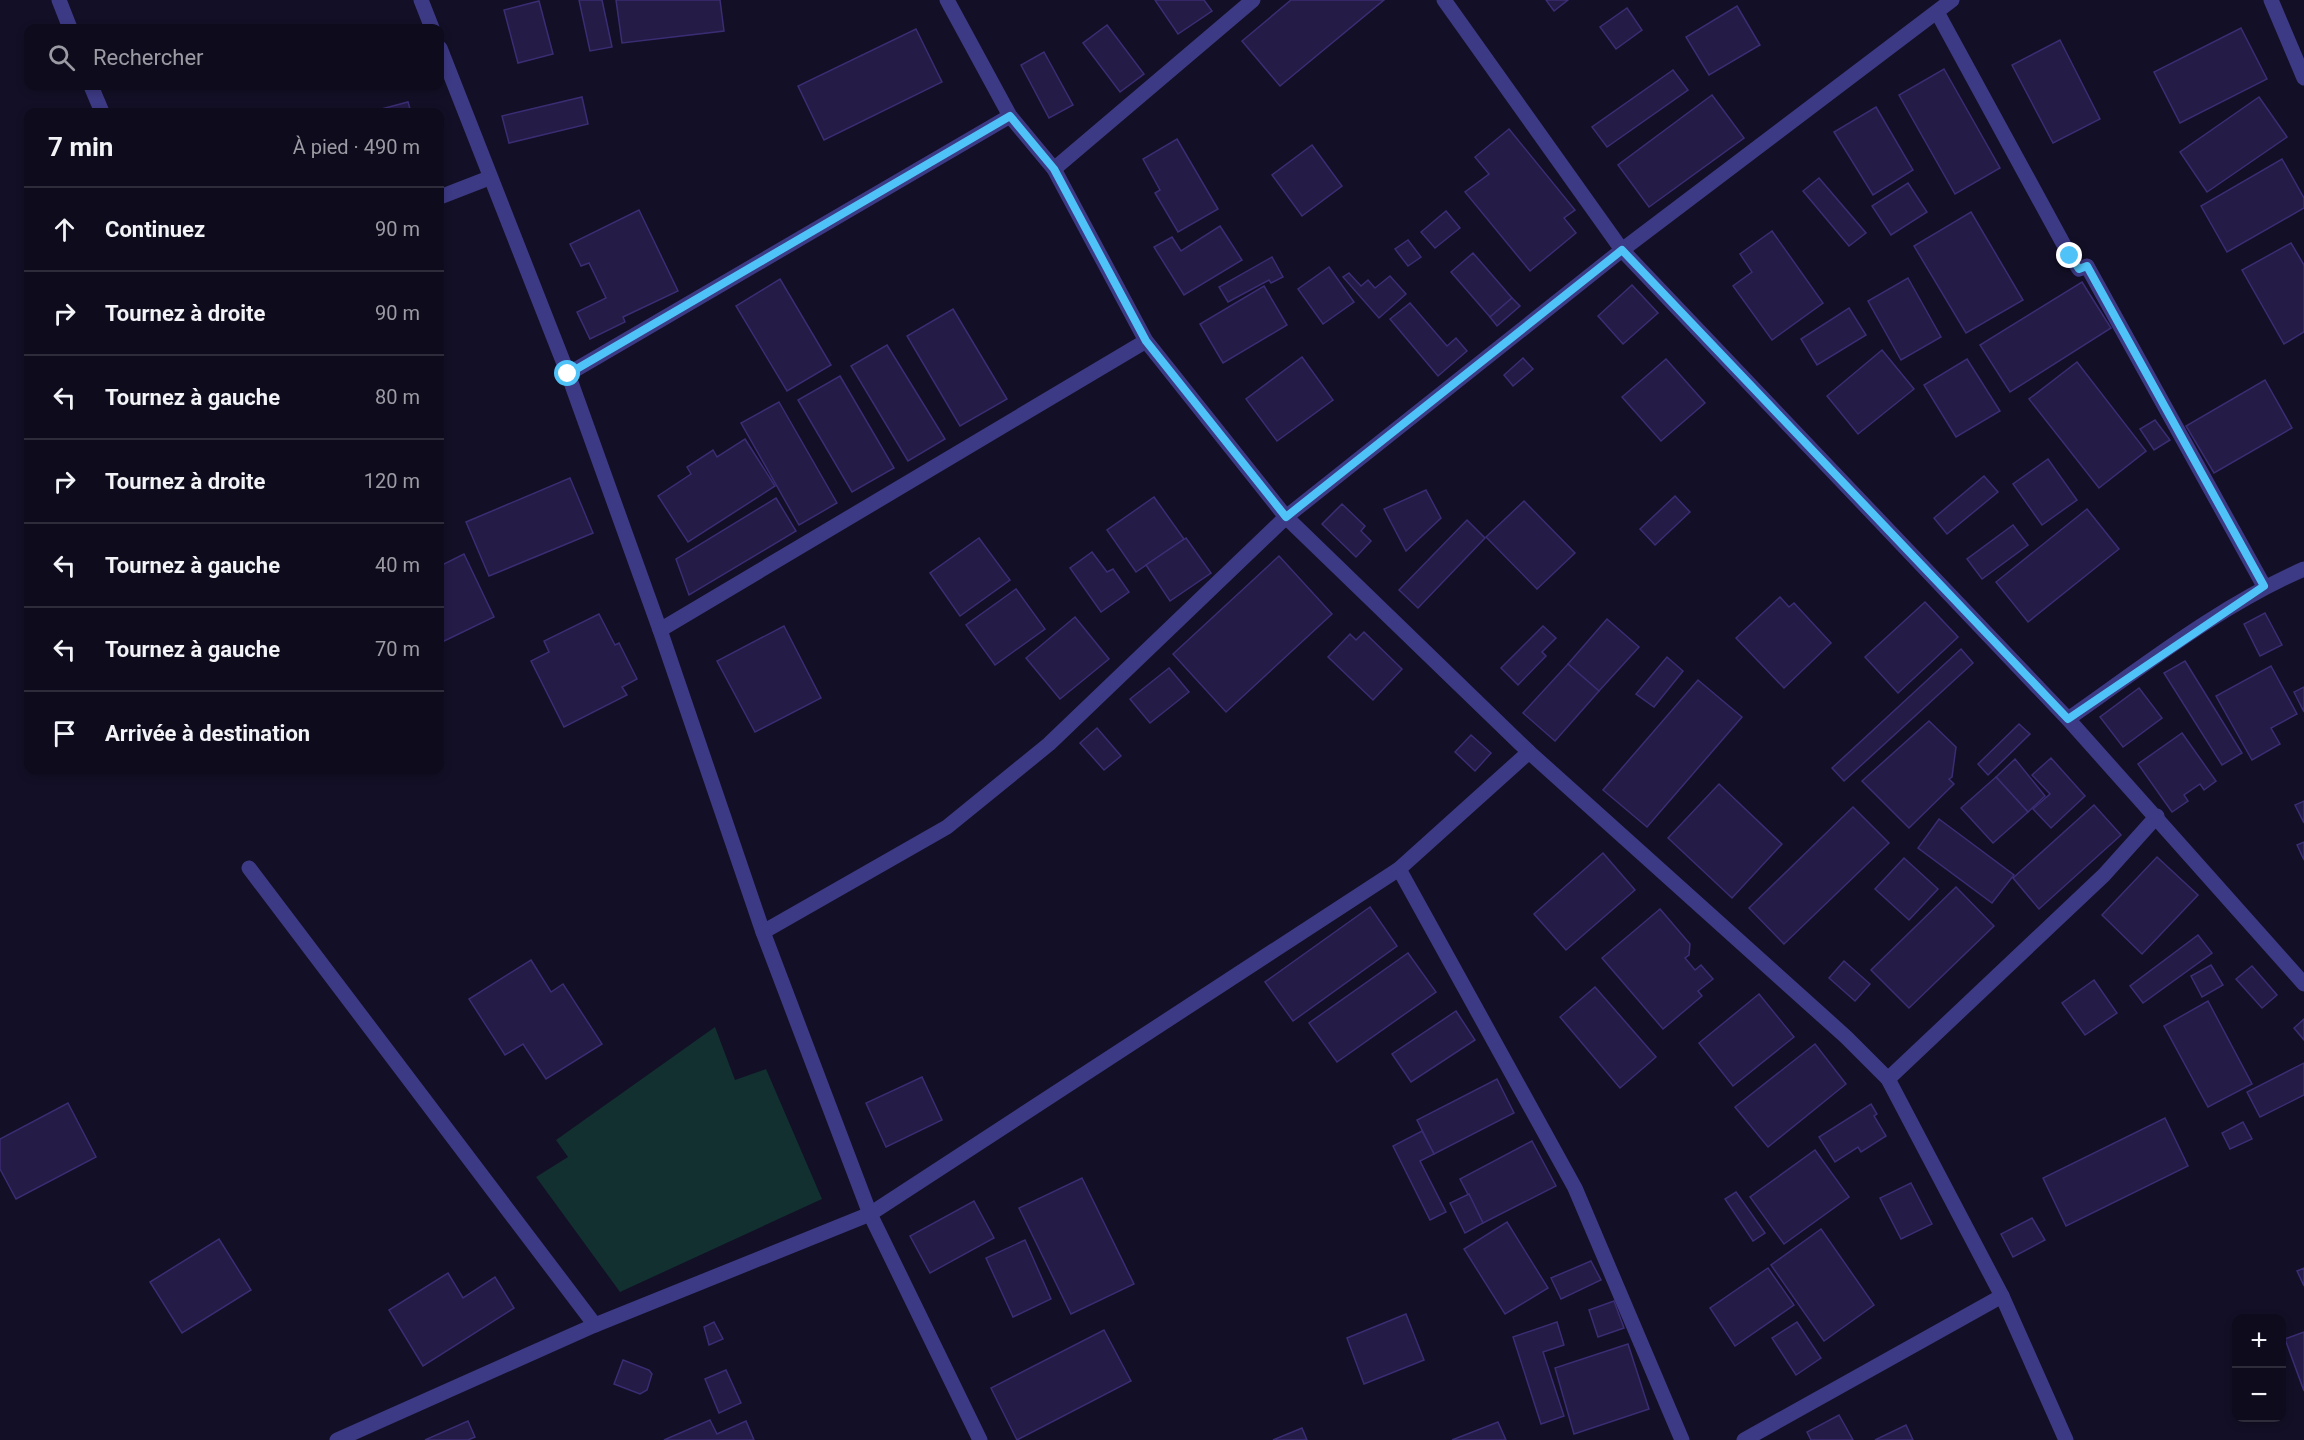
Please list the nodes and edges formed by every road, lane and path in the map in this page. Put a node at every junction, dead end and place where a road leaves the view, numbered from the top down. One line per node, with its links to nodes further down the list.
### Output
1 (59, 0): 9 (street)
2 (421, 0): 10 (street)
3 (947, 0): 15 (street)
4 (1253, 0): 16 (street)
5 (1444, 0): 19 (street)
6 (1952, 0): 8 (street)
7 (2271, 0): 12 (street)
8 (1937, 12): 19 (street); 24 (street)
9 (68, 24)
10 (430, 24)
11 (444, 59): 17 (street)
12 (2304, 78)
13 (93, 90): 14 (street)
14 (100, 108)
15 (1010, 116): 16 (street); 21 (street)
16 (1054, 169): 20 (street)
17 (489, 178): 18 (street); 21 (street)
18 (444, 195)
19 (1622, 250): 22 (street); 26 (street)
20 (1146, 341): 22 (street); 25 (street)
21 (568, 374): 25 (street)
22 (1286, 517): 27 (street); 31 (street)
23 (2304, 569): 24 (street)
24 (2264, 586): 26 (street)
25 (660, 630): 31 (street)
26 (2068, 719): 28 (street)
27 (1529, 752): 30 (street); 33 (street)
28 (2157, 816): 32 (street); 33 (street)
29 (249, 868): 36 (street)
30 (1399, 869): 34 (street); 39 (street)
31 (764, 932): 34 (street)
32 (2304, 984)
33 (1888, 1079): 35 (street)
34 (870, 1214): 36 (street); 38 (street)
35 (2002, 1296): 40 (street); 41 (street)
36 (595, 1325): 37 (street)
37 (337, 1440)
38 (980, 1440)
39 (1682, 1440)
40 (1744, 1440)
41 (2066, 1440)

